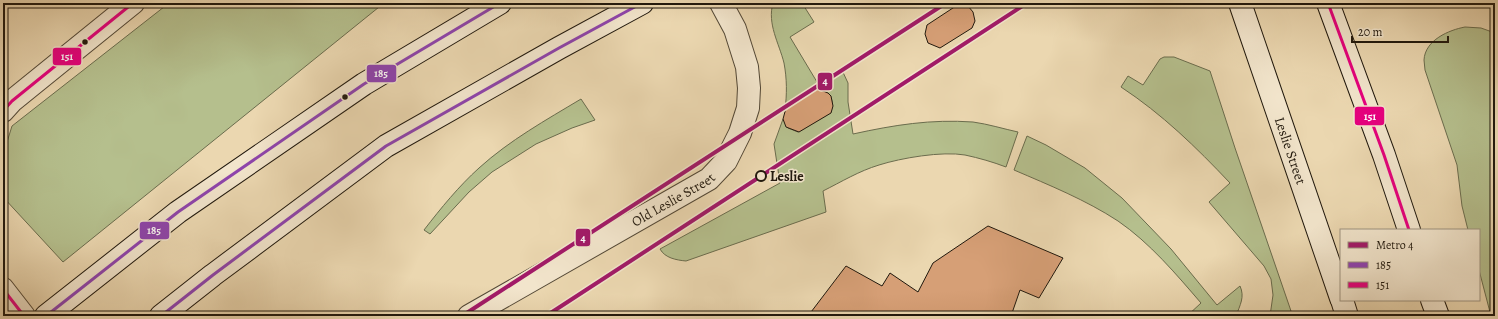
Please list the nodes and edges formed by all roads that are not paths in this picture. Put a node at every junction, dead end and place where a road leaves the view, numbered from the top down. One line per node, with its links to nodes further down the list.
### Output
1 (133, 3): 7 (main road)
2 (500, 3): 14 (main road)
3 (642, 3): 15 (main road)
4 (721, 3): 16 (main road, Old Leslie Street)
5 (1240, 3): 10 (main road, Leslie Street)
6 (1328, 3): 8 (main road)
7 (3, 111)
8 (1409, 229)
9 (3, 290): 13 (main road)
10 (1340, 296)
11 (1342, 301): 17 (main road, Leslie Street)
12 (1432, 301): 18 (main road)
13 (24, 316)
14 (46, 316)
15 (161, 316)
16 (469, 316)
17 (1347, 316)
18 (1438, 316)

